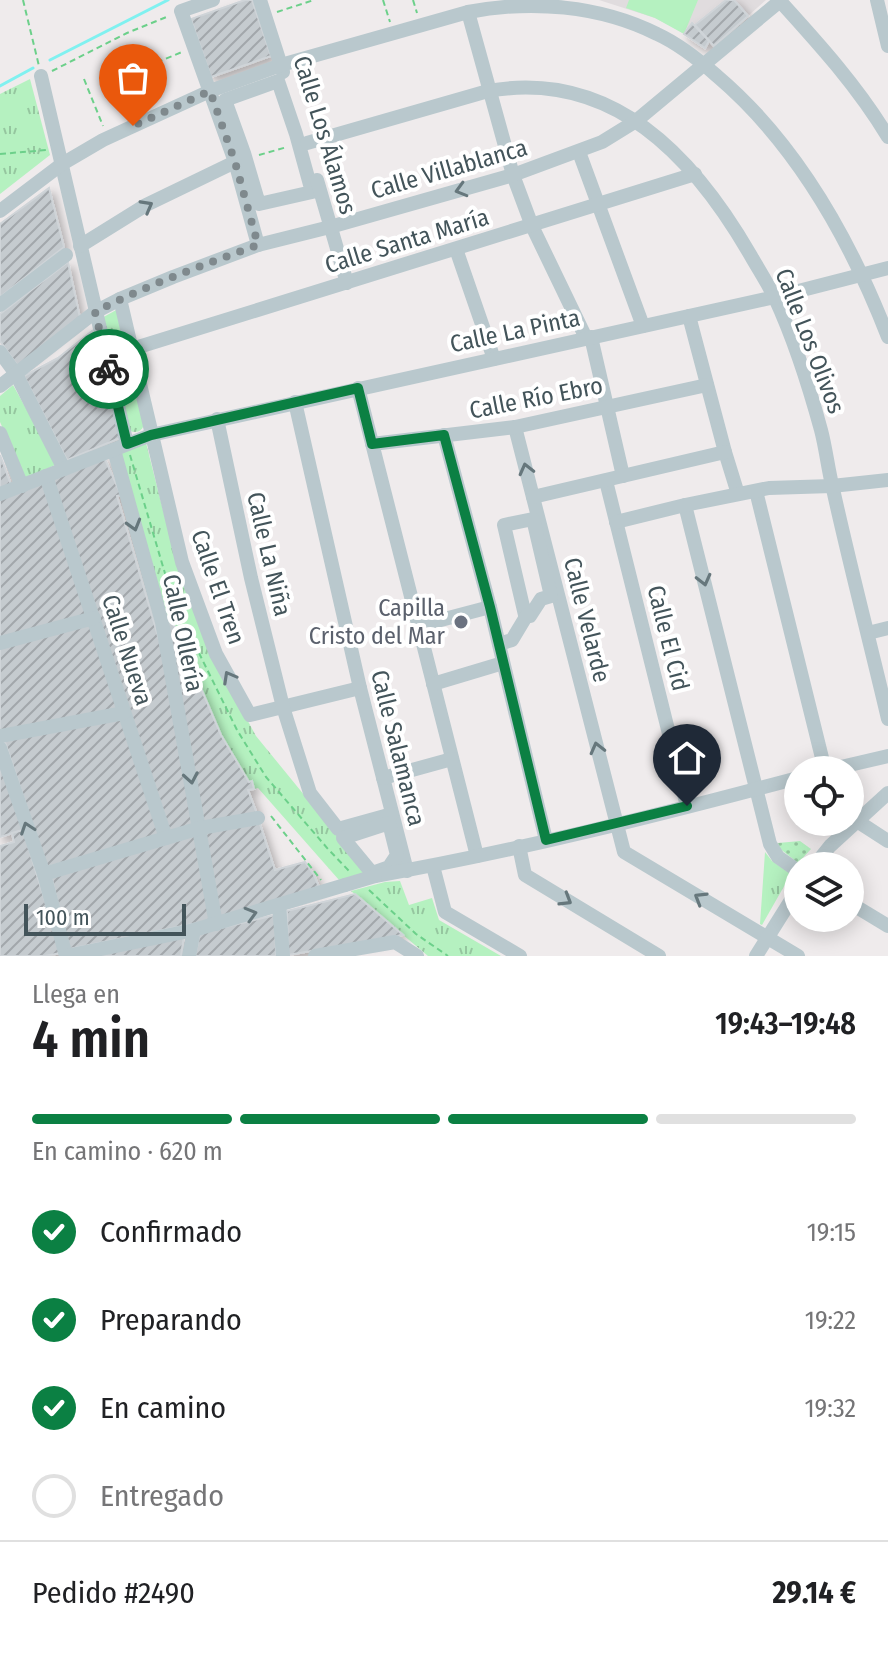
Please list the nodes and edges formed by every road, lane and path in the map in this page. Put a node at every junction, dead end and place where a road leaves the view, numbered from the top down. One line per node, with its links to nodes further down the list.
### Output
1 (23, 0): 17 (path)
2 (213, 0): 8 (street)
3 (260, 0): 10 (street, Calle Los Álamos)
4 (314, 0): 10 (path)
5 (383, 0): 11 (path)
6 (877, 0): 12 (street)
7 (780, 1): 14 (street, Calle Villablanca); 22 (street)
8 (181, 11): 13 (street); 17 (path)
9 (468, 12): 11 (street); 14 (street); 20 (street)
10 (265, 15): 15 (street, Calle Los Álamos)
11 (393, 33): 15 (street)
12 (888, 46)
13 (194, 47): 16 (path); 19 (street)
14 (703, 64): 21 (street, Calle Villablanca); 41 (street)
15 (281, 65): 19 (street); 25 (street, Calle Los Álamos)
16 (129, 74)
17 (41, 76): 29 (street, Calle Ollería)
18 (84, 79): 24 (path)
19 (210, 91): 24 (street); 28 (street)
20 (488, 91): 21 (street, Calle Los Olivos); 25 (street, Calle Los Olivos); 31 (street)
21 (636, 121): 26 (street, Calle Villablanca); 30 (street, Calle Los Olivos)
22 (884, 123): 23 (street)
23 (888, 137)
24 (107, 138): 29 (street)
25 (302, 143): 28 (path); 28 (street); 28 (street); 35 (street, Calle Los Álamos)
26 (579, 152): 31 (street, Calle Villablanca); 32 (street)
27 (0, 154): 29 (path)
28 (240, 161): 36 (street); 37 (street, one-way to 28)
29 (62, 164): 33 (street); 37 (street, Calle Ollería)
30 (695, 174): 32 (street, Calle Santa María); 43 (street, Calle Los Olivos)
31 (513, 175): 34 (street); 35 (street, Calle Villablanca, one-way to 35)
32 (598, 205): 34 (street, Calle Santa María); 48 (street)
33 (0, 211)
34 (532, 226): 38 (street, Calle Santa María); 50 (street)
35 (330, 227): 36 (street, Calle Villablanca); 42 (street, Calle Los Álamos)
36 (258, 245): 44 (street, Calle Villablanca)
37 (80, 246): 46 (street, Calle Ollería)
38 (456, 249): 42 (street, Calle Santa María); 53 (street)
39 (66, 255): 45 (street)
40 (888, 268): 41 (street, Calle La Pinta)
41 (861, 276): 43 (street, Calle La Pinta); 49 (street)
42 (347, 283): 51 (street, Calle Santa María)
43 (775, 297): 47 (street, Calle La Pinta); 74 (street, Calle Los Olivos)
44 (120, 299): 46 (street, Calle Villablanca); 51 (street)
45 (0, 305)
46 (95, 312): 54 (street, Calle Villablanca); 66 (street, Calle Ollería)
47 (689, 316): 48 (street, Calle La Pinta); 55 (street)
48 (643, 326): 50 (street, Calle La Pinta)
49 (888, 337)
50 (589, 338): 53 (street, Calle La Pinta); 59 (street)
51 (132, 349): 63 (street)
52 (0, 352): 54 (street)
53 (494, 359): 57 (street, Calle La Pinta)
54 (16, 374): 56 (street, Calle Villablanca); 68 (street)
55 (707, 385): 59 (street, Calle Río Ebro); 67 (street)
56 (0, 386)
57 (358, 388): 58 (street, Calle La Pinta); 65 (street)
58 (295, 402): 60 (street, Calle La Pinta); 91 (street, Calle Salamanca)
59 (607, 407): 61 (street, Calle Río Ebro); 70 (street)
60 (217, 419): 63 (street, Calle La Pinta); 92 (street, Calle La Niña)
61 (515, 427): 64 (street, Calle Río Ebro); 78 (street, Calle Velarde, one-way to 61)
62 (0, 433): 73 (street)
63 (151, 435): 66 (street, Calle La Pinta); 92 (street, Calle El Tren, one-way to 63)
64 (444, 435): 65 (street, Calle Río Ebro); 81 (street)
65 (372, 444): 84 (street)
66 (120, 447): 68 (street, Calle La Pinta); 111 (street, Calle Ollería, one-way to 111)
67 (725, 452): 70 (street); 77 (street)
68 (64, 469): 69 (street, Calle La Pinta)
69 (46, 476): 73 (street, Calle La Pinta); 83 (street, Calle Nueva)
70 (623, 476): 72 (street)
71 (888, 480): 74 (street)
72 (606, 481): 78 (street); 80 (street, Calle El Cid)
73 (22, 486): 76 (street, Calle La Pinta)
74 (832, 486): 75 (street); 86 (street, Calle Los Olivos)
75 (756, 491): 77 (street); 97 (street)
76 (0, 494)
77 (738, 494): 79 (street)
78 (533, 497): 109 (street, Calle Velarde, one-way to 78)
79 (685, 505): 80 (street); 103 (street, one-way to 103)
80 (616, 522): 105 (street, Calle El Cid)
81 (490, 607): 84 (street); 88 (street)
82 (527, 615): 82 (street); 88 (street)
83 (94, 618): 87 (street); 93 (street, Calle Nueva)
84 (418, 626): 90 (street)
85 (888, 628): 86 (street)
86 (868, 633): 94 (street, Calle Los Olivos)
87 (0, 643)
88 (499, 644): 89 (street)
89 (503, 663): 90 (street); 114 (street)
90 (433, 684): 99 (street)
91 (360, 688): 92 (street); 101 (street, Calle Salamanca)
92 (283, 707): 108 (street, Calle La Niña)
93 (124, 713): 95 (street); 113 (street, Calle Nueva)
94 (888, 719)
95 (0, 736)
96 (0, 748): 122 (street, one-way to 96)
97 (822, 756)
98 (888, 756): 100 (street)
99 (452, 759): 101 (street); 118 (street)
100 (864, 761)
101 (383, 778): 108 (street, Calle Salamanca)
102 (784, 782): 103 (street)
103 (756, 789): 105 (street); 119 (street)
104 (888, 793): 106 (street)
105 (687, 806): 109 (street)
106 (864, 815)
107 (258, 818): 111 (street); 123 (path)
108 (390, 819): 121 (street, Calle Salamanca)
109 (616, 824): 114 (street); 130 (street, Calle Velarde, one-way to 109)
110 (864, 826): 115 (street)
111 (200, 828): 113 (street); 127 (street, Calle Ollería)
112 (841, 836): 117 (street)
113 (166, 838): 122 (street)
114 (546, 840): 116 (street)
115 (888, 841)
116 (519, 846): 118 (street); 137 (street, one-way to 137)
117 (825, 852)
118 (477, 856): 120 (street)
119 (784, 861)
120 (433, 866): 121 (street); 136 (street)
121 (407, 871): 123 (street, bridge)
122 (44, 874): 131 (street)
123 (323, 892): 124 (street)
124 (279, 905): 127 (street, one-way to 124); 133 (street)
125 (784, 911): 130 (street)
126 (864, 911): 128 (street)
127 (216, 924): 129 (street)
128 (888, 926)
129 (194, 930): 131 (street); 132 (street)
130 (767, 938): 138 (street); 139 (street, Calle Velarde)
131 (66, 956)
132 (189, 956)
133 (283, 956)
134 (315, 956): 135 (street)
135 (417, 956)
136 (520, 956)
137 (659, 956)
138 (756, 956)
139 (798, 956)

